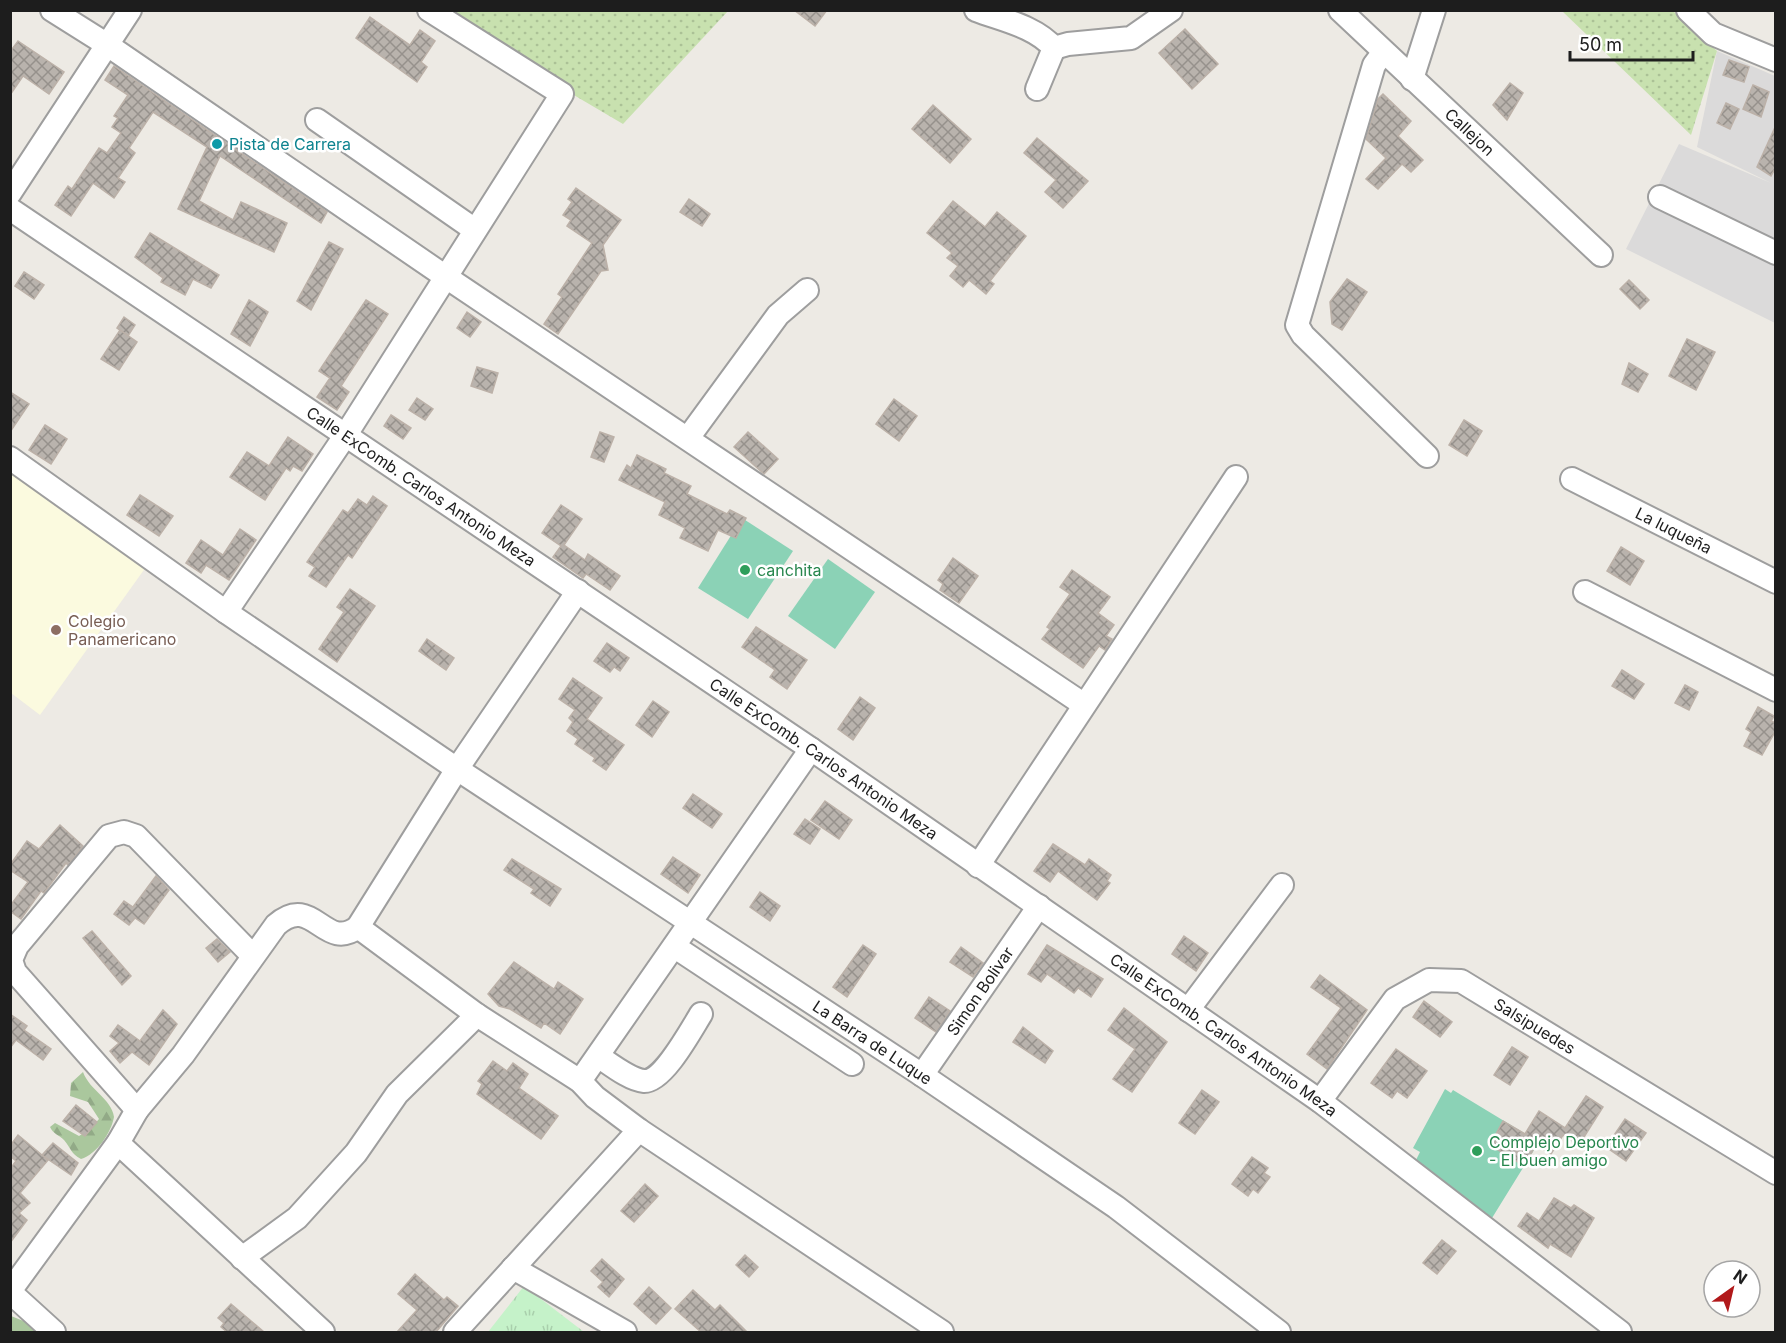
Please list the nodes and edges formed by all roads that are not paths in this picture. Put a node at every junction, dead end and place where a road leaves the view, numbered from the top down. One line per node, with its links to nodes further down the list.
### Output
1 (52, 10): 9 (street)
2 (130, 10): 9 (street)
3 (429, 10): 19 (street)
4 (976, 10): 10 (street)
5 (1172, 10): 10 (street)
6 (1340, 10): 11 (street, Callejon)
7 (1434, 10): 13 (street)
8 (1688, 10): 12 (street)
9 (106, 44): 16 (street); 22 (street)
10 (1054, 48): 14 (street)
11 (1383, 52): 13 (street, Callejon); 26 (street)
12 (1776, 60)
13 (1412, 79): 21 (street, Callejon)
14 (1037, 89)
15 (318, 120): 19 (street)
16 (10, 193)
17 (1660, 197): 20 (street)
18 (10, 209): 24 (street, Calle ExComb. Carlos Antonio Meza)
19 (476, 230): 22 (street)
20 (1776, 252)
21 (1601, 255)
22 (446, 277): 24 (street); 25 (street)
23 (807, 290): 25 (street)
24 (345, 436): 31 (street, Calle ExComb. Carlos Antonio Meza); 33 (street)
25 (688, 438): 35 (street)
26 (1427, 456)
27 (10, 458): 33 (street, La Barra de Luque)
28 (1236, 477): 35 (street)
29 (1572, 479): 30 (street, La luqueña)
30 (1776, 582)
31 (578, 591): 36 (street, Calle ExComb. Carlos Antonio Meza); 37 (street)
32 (1585, 592): 34 (street)
33 (226, 612): 37 (street, La Barra de Luque)
34 (1776, 690)
35 (1083, 704): 38 (street)
36 (811, 749): 38 (street, Calle ExComb. Carlos Antonio Meza); 41 (street)
37 (457, 769): 41 (street, La Barra de Luque); 42 (street)
38 (978, 866): 40 (street, Calle ExComb. Carlos Antonio Meza)
39 (1282, 885): 45 (street)
40 (1039, 906): 45 (street, Calle ExComb. Carlos Antonio Meza); 50 (street, Simon Bolivar)
41 (691, 924): 43 (street); 50 (street, La Barra de Luque)
42 (358, 927): 44 (street); 47 (street)
43 (675, 947): 48 (street); 49 (street)
44 (252, 955): 53 (street); 53 (street)
45 (1188, 1010): 52 (street, Calle ExComb. Carlos Antonio Meza)
46 (701, 1014): 48 (street)
47 (477, 1015): 51 (street); 57 (street)
48 (598, 1056): 51 (street)
49 (852, 1064)
50 (922, 1075): 65 (street, La Barra de Luque)
51 (580, 1081): 54 (street)
52 (1320, 1101): 56 (street, Salsipuedes); 66 (street, Calle ExComb. Carlos Antonio Meza)
53 (137, 1110): 55 (street)
54 (639, 1130): 58 (street); 64 (street)
55 (118, 1143): 57 (street); 59 (street)
56 (1776, 1173)
57 (242, 1258): 61 (street)
58 (513, 1268): 62 (street); 63 (street)
59 (10, 1291): 60 (street)
60 (54, 1332)
61 (323, 1332)
62 (455, 1332)
63 (626, 1332)
64 (942, 1332)
65 (1279, 1332)
66 (1620, 1332)

